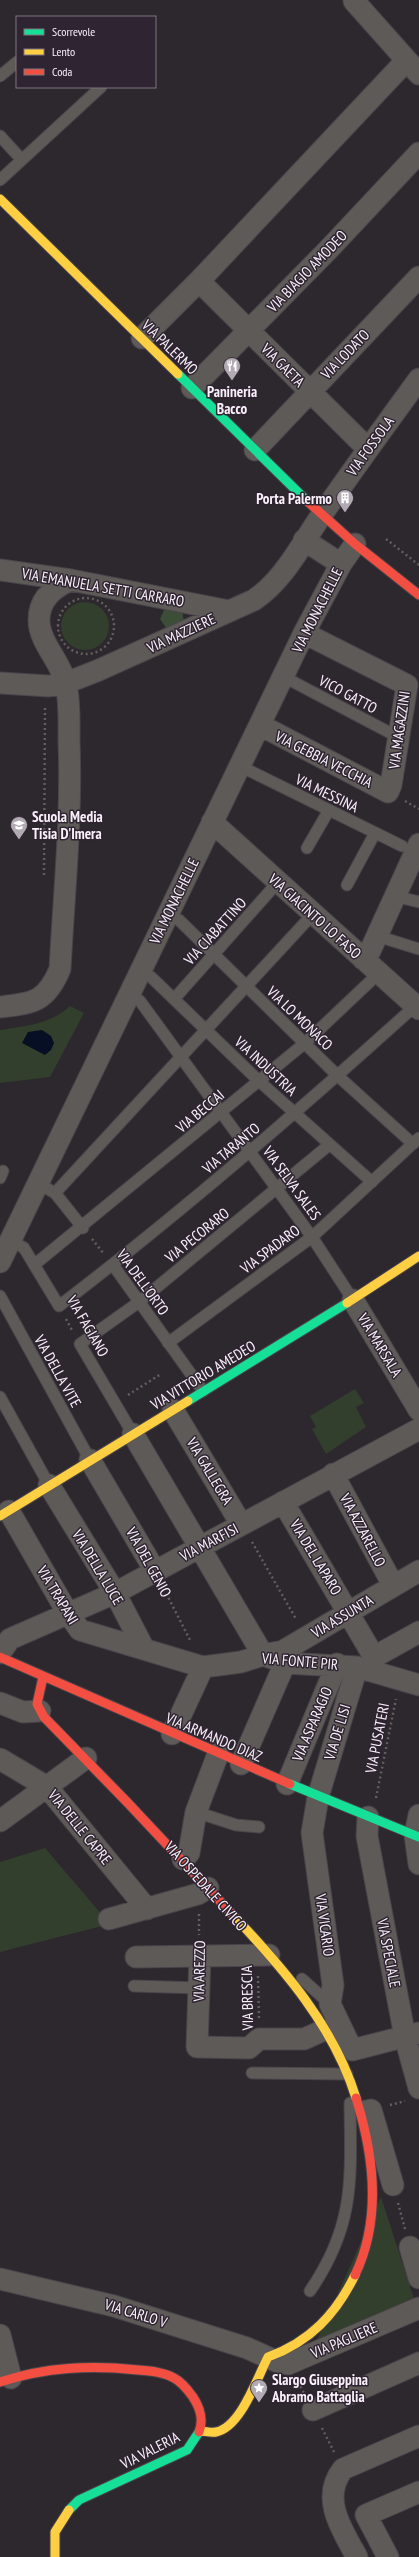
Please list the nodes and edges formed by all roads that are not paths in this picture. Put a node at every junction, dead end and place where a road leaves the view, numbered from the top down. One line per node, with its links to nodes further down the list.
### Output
1 (353, 1): 3 (street)
2 (16, 63): 4 (lane)
3 (413, 68): 12 (street)
4 (0, 76)
5 (100, 88): 8 (lane)
6 (0, 136): 8 (lane)
7 (419, 153): 13 (street, VIA BIAGIO AMODEO)
8 (22, 160): 9 (lane)
9 (0, 180)
10 (0, 199): 14 (street, VIA PALERMO)
11 (419, 278): 17 (street, VIA LODATO)
12 (199, 281): 13 (street, VIA GAETA); 14 (street)
13 (249, 331): 16 (street, VIA BIAGIO AMODEO); 17 (street, VIA GAETA)
14 (142, 338): 16 (street, VIA PALERMO)
15 (419, 379): 18 (street, VIA FOSSOLA)
16 (192, 388): 19 (street, VIA PALERMO)
17 (309, 391): 18 (street, VIA GAETA); 19 (street, VIA LODATO)
18 (368, 449): 20 (street, VIA FOSSOLA)
19 (255, 450): 20 (street, VIA PALERMO)
20 (322, 514): 21 (street, VIA MAZZIERE); 22 (street, VIA PALERMO)
21 (304, 540): 23 (street); 28 (street, VIA MAZZIERE)
22 (355, 544): 23 (street, VIA MONACHELLE); 26 (street, VIA PALERMO)
23 (341, 564): 29 (street, VIA MONACHELLE)
24 (0, 570): 25 (street, VIA EMANUELA SETTI CARRARO)
25 (71, 580): 27 (street, VIA EMANUELA SETTI CARRARO); 33 (street)
26 (419, 595)
27 (178, 600): 28 (street, VIA EMANUELA SETTI CARRARO); 30 (street)
28 (229, 611): 30 (street, VIA MAZZIERE)
29 (304, 633): 31 (street, VIA MONACHELLE); 35 (street, VIA MAGAZZINI)
30 (176, 635): 33 (street, VIA MAZZIERE)
31 (284, 677): 34 (street, VIA MONACHELLE); 35 (lane, VICO GATTO)
32 (0, 683): 33 (street, VIA MAZZIERE)
33 (66, 683): 58 (street)
34 (260, 725): 36 (street, VIA MONACHELLE); 37 (street, VIA GEBBIA VECCHIA)
35 (398, 737): 37 (street, VIA MAGAZZINI)
36 (240, 766): 38 (lane, VIA MESSINA); 39 (street, VIA MONACHELLE)
37 (388, 792)
38 (329, 810): 40 (lane, VIA MESSINA); 42 (lane)
39 (212, 822): 43 (street, VIA GIACINTO LO FASO); 48 (street, VIA MONACHELLE)
40 (375, 833): 41 (lane, VIA MESSINA); 44 (lane)
41 (410, 845): 45 (street)
42 (307, 848)
43 (278, 882): 47 (street, VIA GIACINTO LO FASO); 51 (lane, VIA CIABATTINO)
44 (347, 885)
45 (394, 896): 46 (lane); 49 (street)
46 (419, 902)
47 (313, 914): 52 (street, VIA GIACINTO LO FASO); 55 (lane)
48 (167, 915): 51 (lane, VIA LO MONACO); 53 (street, VIA MONACHELLE)
49 (377, 936): 50 (lane); 52 (street)
50 (419, 949)
51 (214, 955): 55 (lane, VIA LO MONACO); 57 (lane, VIA CIABATTINO)
52 (363, 959): 54 (street, VIA GIACINTO LO FASO)
53 (140, 972): 56 (street, VIA MONACHELLE); 57 (lane, VIA INDUSTRIA)
54 (379, 973): 59 (street, VIA GIACINTO LO FASO); 61 (lane, VIA BECCAI)
55 (246, 987): 60 (lane); 61 (lane, VIA LO MONACO)
56 (129, 994): 62 (lane, VIA SELVA SALES); 71 (street, VIA MONACHELLE)
57 (174, 999): 60 (lane, VIA INDUSTRIA)
58 (0, 1007)
59 (417, 1008): 63 (lane, VIA TARANTO)
60 (206, 1030): 62 (lane); 64 (lane, VIA INDUSTRIA)
61 (305, 1043): 63 (lane, VIA LO MONACO); 64 (lane, VIA BECCAI)
62 (182, 1057): 65 (lane, VIA SELVA SALES); 71 (lane)
63 (338, 1076): 66 (lane, VIA TARANTO); 67 (lane, VIA LO MONACO)
64 (259, 1081): 65 (lane, VIA BECCAI); 66 (lane, VIA INDUSTRIA)
65 (222, 1113): 69 (lane, VIA SELVA SALES); 73 (lane, VIA BECCAI)
66 (295, 1114): 68 (lane, VIA INDUSTRIA); 69 (lane, VIA TARANTO)
67 (416, 1141): 70 (lane, VIA SPADARO)
68 (329, 1145): 70 (lane, VIA INDUSTRIA); 72 (lane, VIA PECORARO)
69 (250, 1152): 72 (lane, VIA SELVA SALES); 79 (lane, VIA TARANTO)
70 (372, 1182): 74 (lane, VIA SPADARO)
71 (47, 1188): 73 (lane); 75 (street, VIA MONACHELLE)
72 (278, 1189): 74 (lane, VIA SELVA SALES); 82 (lane, VIA PECORARO)
73 (83, 1228): 78 (lane, VIA BECCAI)
74 (312, 1237): 81 (lane, VIA SELVA SALES); 84 (lane, VIA SPADARO)
75 (10, 1240): 77 (street, VIA MONACHELLE); 78 (lane, VIA FAGIANO)
76 (419, 1256): 81 (street, VIA VITTORIO AMEDEO)
77 (0, 1262)
78 (34, 1265): 83 (lane, VIA FAGIANO)
79 (113, 1265): 82 (lane, VIA DELL'ORTO); 83 (lane, VIA TARANTO)
80 (0, 1296): 92 (lane, VIA DELLA VITE)
81 (353, 1300): 86 (street, VIA VITTORIO AMEDEO); 89 (street, VIA MARSALA)
82 (139, 1302): 84 (lane, VIA DELL'ORTO); 85 (lane, VIA PECORARO)
83 (59, 1306)
84 (168, 1343): 86 (lane, VIA DELL'ORTO)
85 (80, 1344): 91 (lane, VIA FAGIANO)
86 (203, 1391): 88 (street, VIA VITTORIO AMEDEO)
87 (0, 1397): 94 (lane)
88 (173, 1410): 91 (street, VIA VITTORIO AMEDEO); 97 (street, VIA GALLEGRA)
89 (419, 1410)
90 (419, 1429): 93 (street, VIA MARFISI)
91 (133, 1434): 92 (street, VIA VITTORIO AMEDEO); 98 (street)
92 (90, 1460): 94 (street, VIA VITTORIO AMEDEO); 99 (street, VIA DEL GENIO)
93 (333, 1474): 95 (street, VIA MARFISI); 101 (street, VIA AZZARELLO)
94 (49, 1485): 96 (street, VIA VITTORIO AMEDEO); 102 (street, VIA DELLA LUCE)
95 (283, 1502): 97 (street, VIA MARFISI); 104 (street, VIA DEL LAPARO)
96 (4, 1513): 103 (street, VIA TRAPANI)
97 (241, 1524): 98 (street, VIA MARFISI)
98 (199, 1547): 99 (street, VIA MARFISI); 108 (street)
99 (155, 1571): 102 (street, VIA MARFISI)
100 (419, 1571): 101 (street, VIA ASSUNTA)
101 (393, 1585): 104 (street, VIA ASSUNTA)
102 (115, 1593): 103 (street, VIA MARFISI); 106 (street, VIA DELLA LUCE)
103 (67, 1612): 106 (street, VIA TRAPANI); 107 (street, VIA MARFISI)
104 (349, 1612): 105 (street, VIA DEL LAPARO); 108 (street, VIA ASSUNTA)
105 (419, 1632)
106 (144, 1649): 112 (street, VIA TRAPANI)
107 (0, 1653)
108 (263, 1655): 110 (street, VIA FONTE PIR); 112 (street, VIA FONTE PIR)
109 (0, 1657): 113 (street, VIA ARMANDO DIAZ)
110 (285, 1663): 111 (street, VIA FONTE PIR); 121 (street)
111 (347, 1666): 114 (street, VIA FONTE PIR); 122 (street, VIA ASPARAGIO); 124 (street, VIA DE LISI)
112 (203, 1667): 117 (street)
113 (43, 1677): 116 (street); 117 (street, VIA ARMANDO DIAZ)
114 (410, 1682)
115 (0, 1703): 116 (street)
116 (40, 1710): 119 (street, VIA OSPEDALE CIVICO)
117 (172, 1734): 118 (street, VIA ARMANDO DIAZ)
118 (218, 1754): 121 (street, VIA ARMANDO DIAZ); 126 (street)
119 (86, 1758): 123 (street); 131 (street, VIA OSPEDALE CIVICO)
120 (0, 1759): 123 (street, VIA DELLE CAPRE)
121 (241, 1764): 122 (street, VIA ARMANDO DIAZ)
122 (287, 1784): 124 (street, VIA ARMANDO DIAZ)
123 (47, 1786): 128 (street); 134 (street, VIA DELLE CAPRE)
124 (318, 1797): 125 (street, VIA ARMANDO DIAZ); 141 (street, VIA VICARIO)
125 (372, 1810): 130 (street, VIA ARMANDO DIAZ); 143 (street, VIA SPECIALE)
126 (196, 1812): 129 (lane); 131 (street)
127 (419, 1815): 130 (street)
128 (0, 1821)
129 (259, 1827)
130 (417, 1836): 132 (street)
131 (183, 1859): 133 (street, VIA OSPEDALE CIVICO)
132 (419, 1864)
133 (203, 1891): 134 (street); 136 (street, VIA OSPEDALE CIVICO)
134 (147, 1909): 135 (street)
135 (109, 1919)
136 (261, 1950): 137 (street); 141 (lane); 142 (street, VIA OSPEDALE CIVICO)
137 (200, 1956): 138 (street); 140 (street, VIA AREZZO)
138 (136, 1957)
139 (134, 1986): 140 (lane)
140 (199, 1988): 142 (street, VIA AREZZO)
141 (330, 2004): 143 (street)
142 (324, 2030): 145 (street, VIA OSPEDALE CIVICO)
143 (412, 2035): 146 (street, VIA SPECIALE)
144 (252, 2073): 145 (lane)
145 (349, 2076): 147 (street, VIA OSPEDALE CIVICO); 152 (lane)
146 (416, 2093)
147 (366, 2111): 148 (street, VIA OSPEDALE CIVICO); 155 (street, VIA OSPEDALE CIVICO)
148 (392, 2185)
149 (410, 2247): 150 (street)
150 (419, 2278)
151 (0, 2279): 155 (street, VIA CARLO V)
152 (310, 2291)
153 (419, 2308): 155 (street, VIA PAGLIERE)
154 (0, 2335): 157 (street)
155 (268, 2358): 159 (street)
156 (419, 2363): 158 (street)
157 (6, 2380): 159 (street, VIA VALERIA)
158 (313, 2410)
159 (200, 2431): 162 (street, VIA VALERIA)
160 (419, 2436): 163 (street)
161 (419, 2492): 164 (street)
162 (55, 2557)
163 (356, 2557)
164 (388, 2557)

